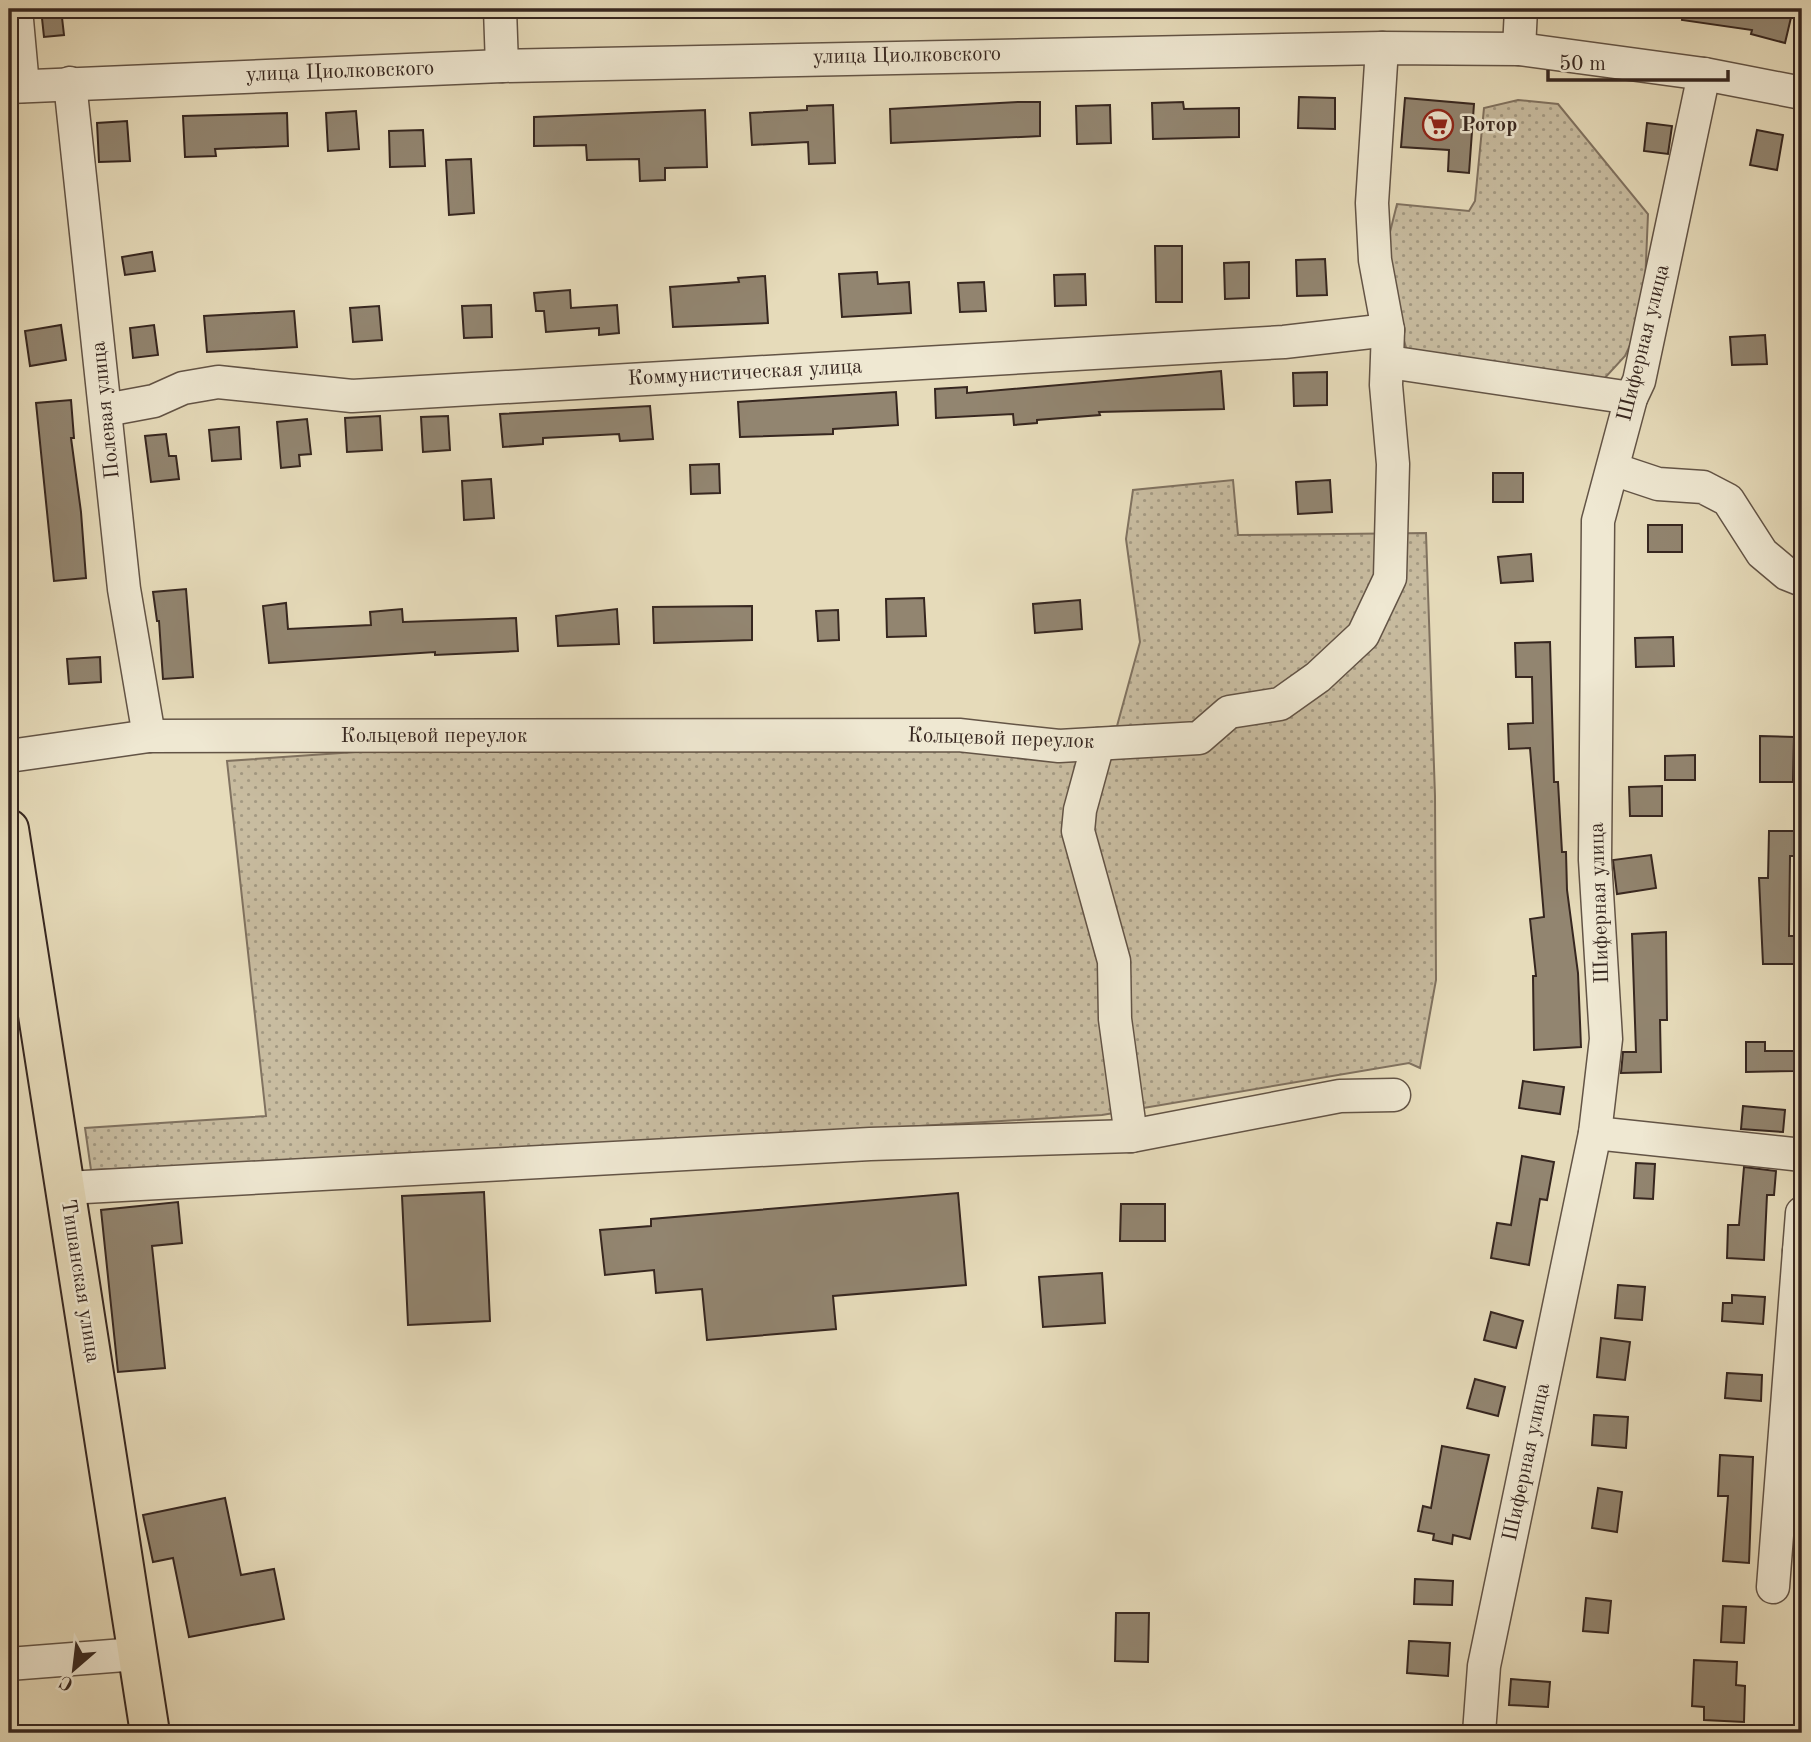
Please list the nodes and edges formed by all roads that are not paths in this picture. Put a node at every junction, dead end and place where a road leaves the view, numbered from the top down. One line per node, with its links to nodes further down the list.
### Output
1 (16, 9): 9 (street)
2 (500, 9): 6 (street)
3 (1521, 9): 5 (street)
4 (1382, 48): 5 (street, улица Циолковского); 6 (street, улица Циолковского); 11 (street, Кольцевой переулок)
5 (1519, 49): 7 (street, улица Циолковского)
6 (502, 66): 8 (street, улица Циолковского)
7 (1704, 74): 10 (street, улица Циолковского); 13 (street, Шиферная улица)
8 (71, 83): 9 (street, улица Циолковского); 14 (street, Полевая улица)
9 (16, 86)
10 (1802, 93)
11 (1388, 330): 12 (street, Кольцевой переулок); 14 (street, Коммунистическая улица)
12 (1389, 362): 13 (street); 18 (street, Кольцевой переулок)
13 (1631, 398): 15 (street, Шиферная улица)
14 (106, 410): 17 (street, Полевая улица)
15 (1614, 469): 16 (street); 22 (street, Шиферная улица)
16 (1802, 580)
17 (149, 736): 18 (street, Кольцевой переулок); 19 (street, Кольцевой переулок)
18 (1098, 744): 23 (street)
19 (9, 757)
20 (9, 829): 25 (main road, Тишанская улица)
21 (1394, 1095): 23 (street)
22 (1595, 1133): 24 (street); 32 (street, Шиферная улица)
23 (1131, 1136): 25 (street)
24 (1802, 1155)
25 (66, 1188): 29 (main road, Тишанская улица)
26 (1802, 1213): 27 (street)
27 (1800, 1251): 28 (street)
28 (1773, 1587)
29 (137, 1654): 30 (street); 31 (main road, Тишанская улица)
30 (9, 1664)
31 (150, 1733)
32 (1479, 1733)

